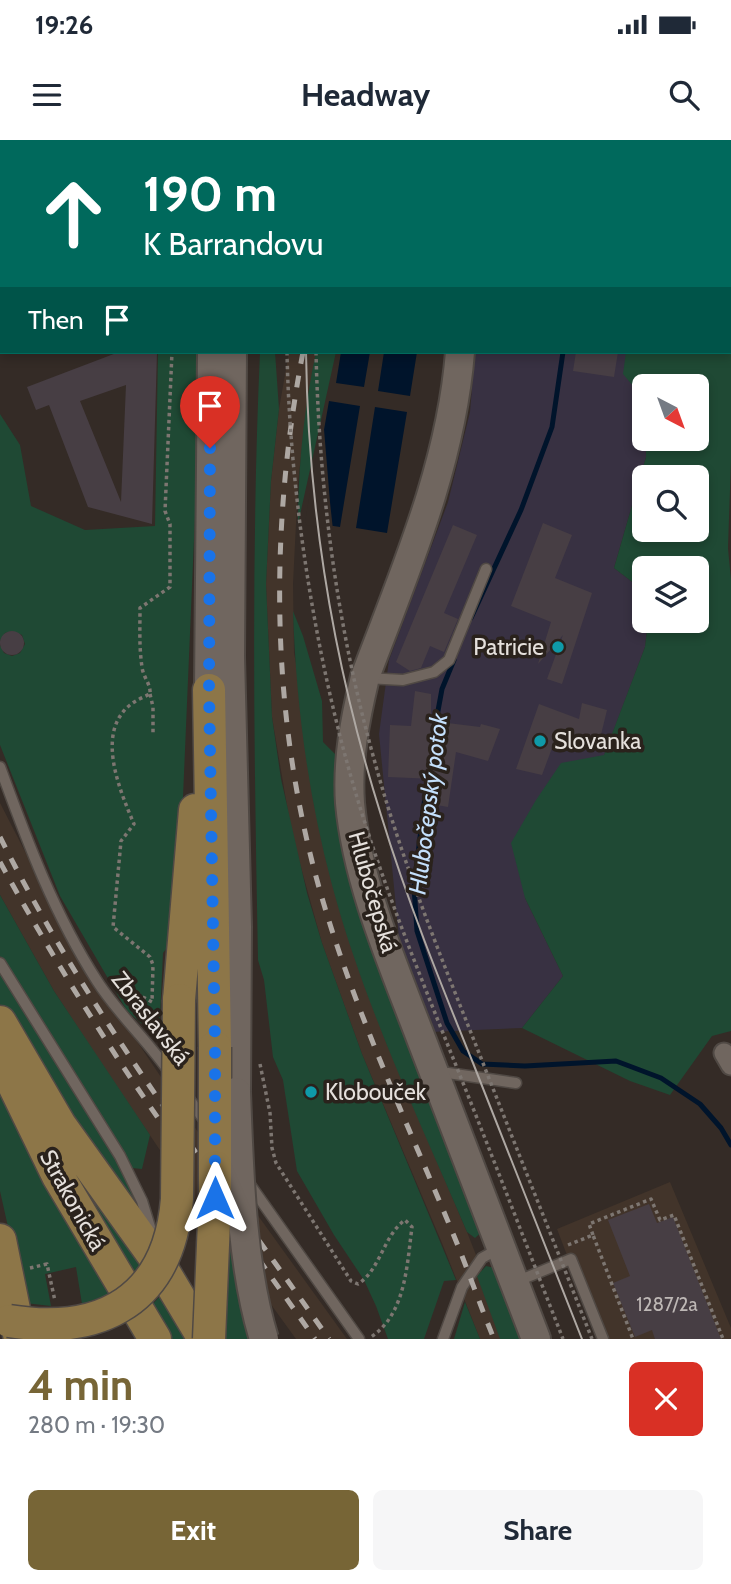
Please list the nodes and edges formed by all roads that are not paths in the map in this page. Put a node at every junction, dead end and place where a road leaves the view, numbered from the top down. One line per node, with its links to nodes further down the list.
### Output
1 (212, 354): 6 (main road)
2 (232, 354): 21 (main road, bridge)
3 (460, 354): 5 (main road, Hlubočepská)
4 (486, 569): 5 (lane)
5 (365, 677): 11 (main road, Hlubočepská)
6 (209, 690): 17 (main road, bridge); 20 (main road, bridge)
7 (0, 767): 22 (lane, Zbraslavská)
8 (0, 963): 15 (lane)
9 (0, 1022): 15 (main road)
10 (0, 1057): 19 (main road, Strakonická)
11 (436, 1078): 12 (lane); 14 (main road, Hlubočepská)
12 (516, 1083)
13 (0, 1240): 18 (main road)
14 (501, 1248): 16 (main road, Hlubočepská); 23 (lane)
15 (158, 1262): 20 (main road)
16 (514, 1282): 24 (main road, Hlubočepská); 25 (lane)
17 (0, 1319)
18 (20, 1339)
19 (155, 1339)
20 (206, 1339)
21 (264, 1339)
22 (359, 1339)
23 (443, 1339)
24 (536, 1339)
25 (603, 1339)

